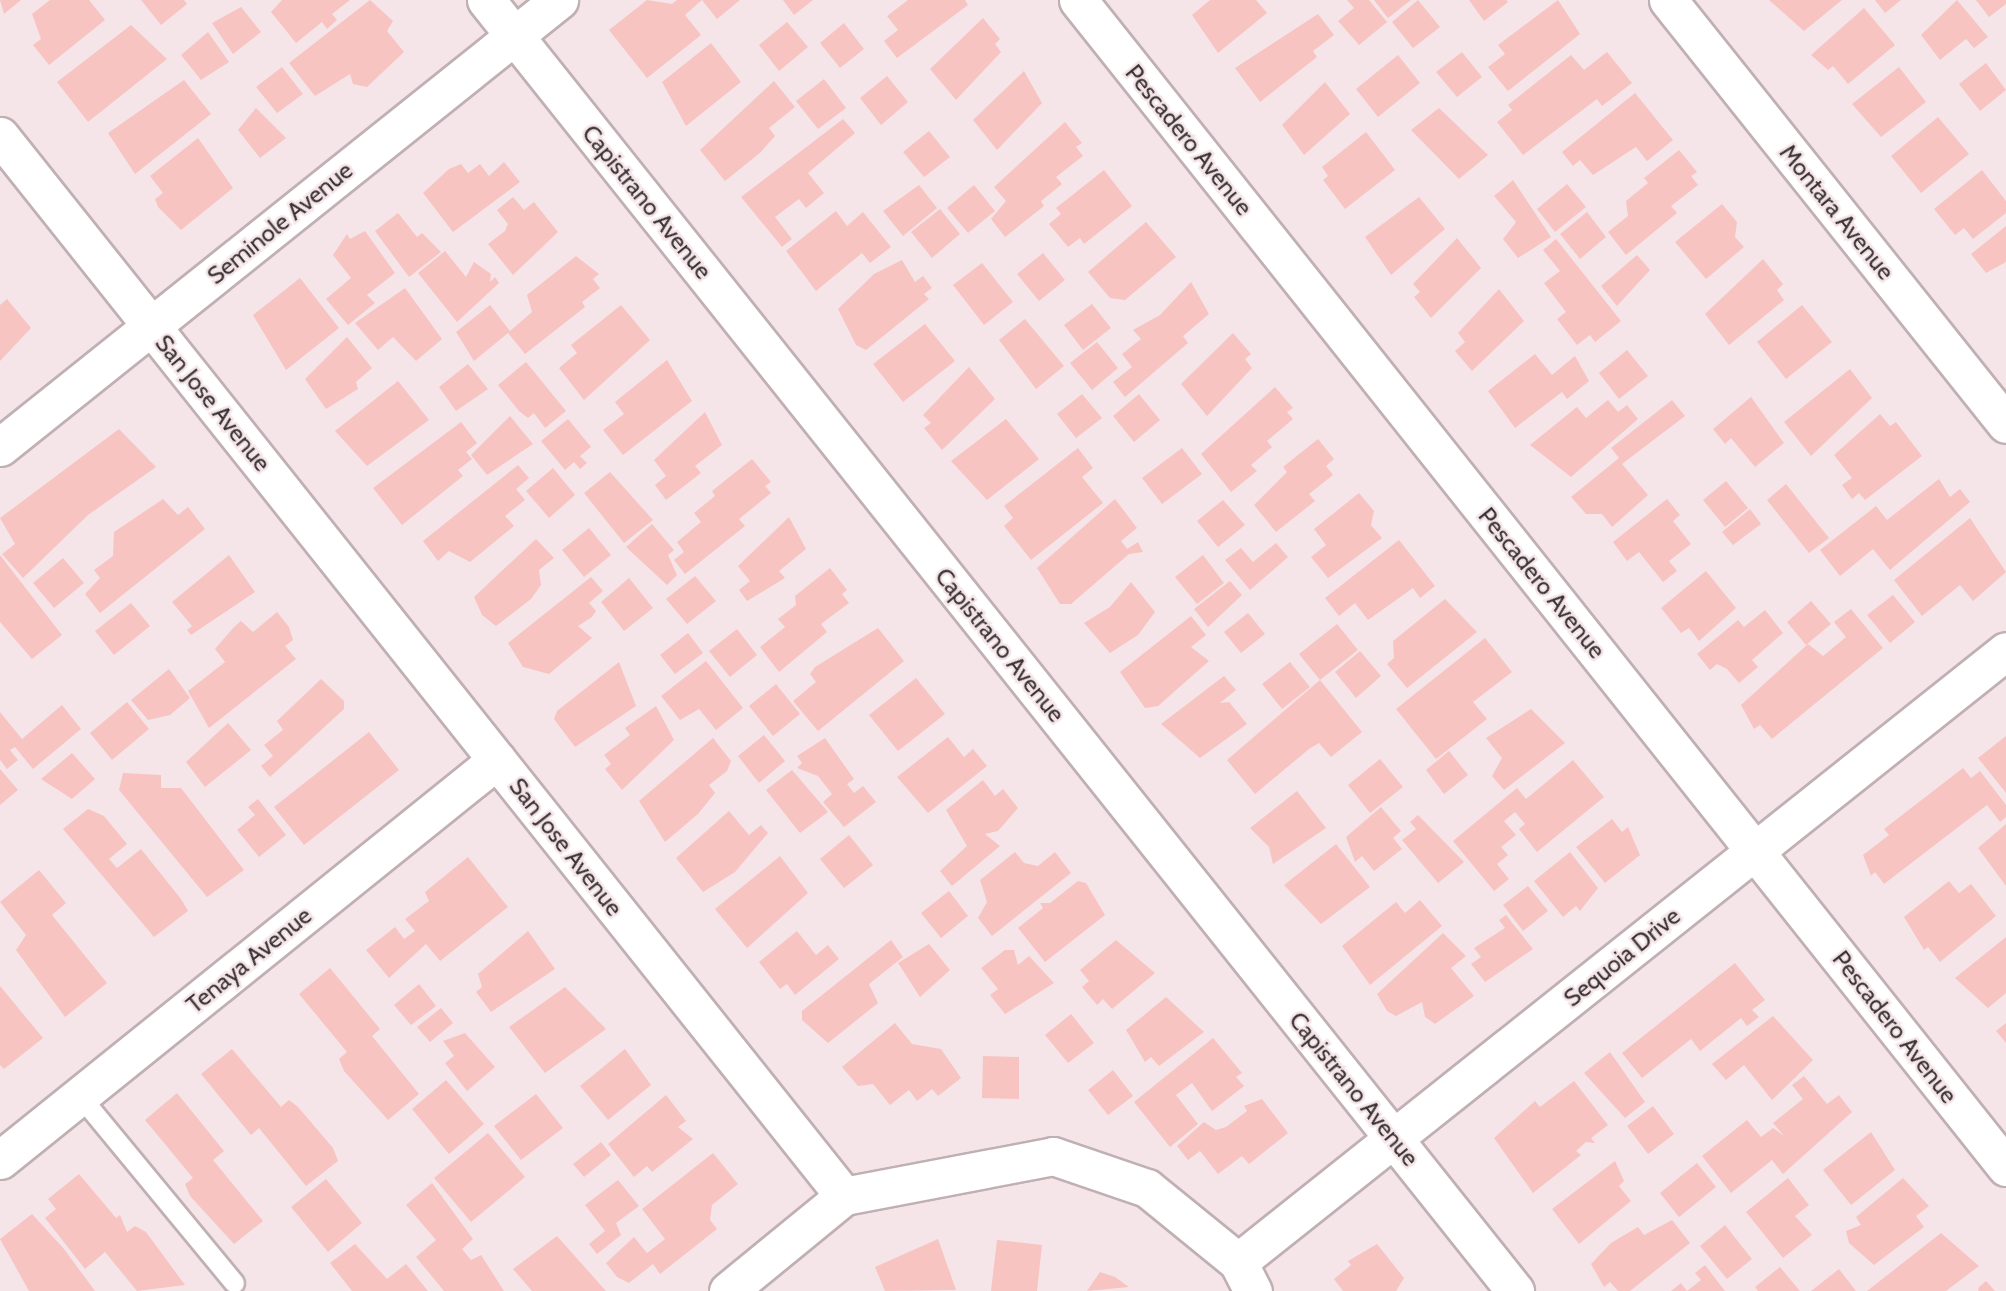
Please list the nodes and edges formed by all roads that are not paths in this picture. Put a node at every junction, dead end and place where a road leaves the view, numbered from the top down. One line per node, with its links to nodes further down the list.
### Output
1 (486, 0): 5 (street, Capistrano Avenue)
2 (559, 0): 5 (street, Seminole Avenue)
3 (1078, 0): 12 (street, Pescadero Avenue)
4 (1668, 0): 8 (street, Montara Avenue)
5 (514, 36): 7 (street, Seminole Avenue); 14 (street, Capistrano Avenue)
6 (0, 136): 7 (street, San Jose Avenue)
7 (152, 326): 9 (street, Seminole Avenue); 11 (street, San Jose Avenue)
8 (2006, 424)
9 (0, 447)
10 (2006, 651): 12 (street, Sequoia Drive)
11 (497, 760): 13 (street, Tenaya Avenue); 17 (street, San Jose Avenue)
12 (1755, 851): 14 (street, Sequoia Drive); 16 (street, Pescadero Avenue)
13 (80, 1096): 15 (street, Tenaya Avenue); 19 (lane)
14 (1393, 1139): 18 (street, Sequoia Drive); 21 (street, Capistrano Avenue)
15 (0, 1160)
16 (2006, 1167)
17 (844, 1196): 18 (street); 20 (street)
18 (1246, 1277)
19 (234, 1283)
20 (728, 1291)
21 (1514, 1291)

